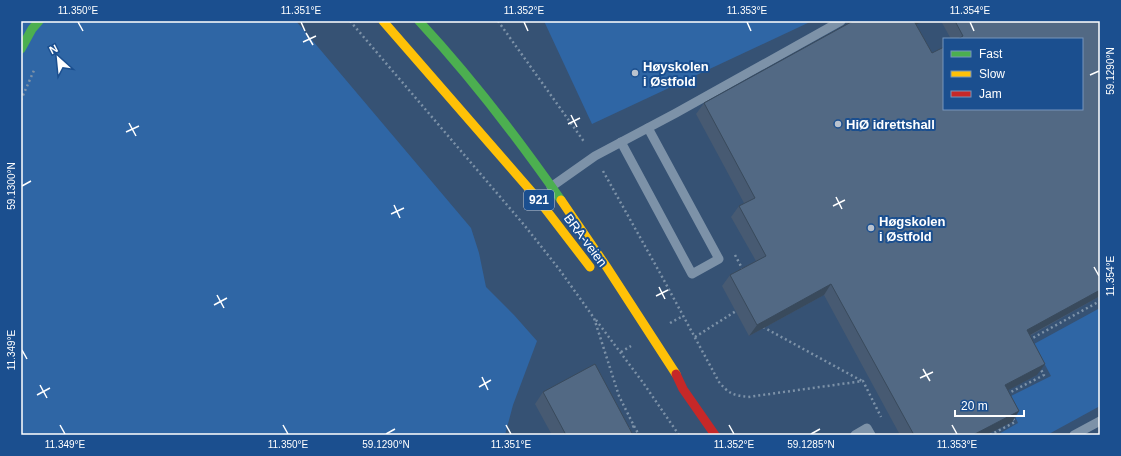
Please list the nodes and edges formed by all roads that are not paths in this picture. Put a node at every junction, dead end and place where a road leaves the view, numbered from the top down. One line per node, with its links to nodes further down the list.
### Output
1 (38, 21): 5 (main road)
2 (383, 21): 9 (main road, BRA-veien / 921)
3 (419, 21): 8 (main road, BRA-veien / 921)
4 (841, 21): 6 (lane)
5 (21, 49)
6 (648, 128): 7 (lane); 7 (lane)
7 (621, 142): 8 (lane)
8 (551, 187): 9 (lane); 12 (main road, BRA-veien / 921)
9 (537, 198): 10 (main road, BRA-veien / 921)
10 (597, 276)
11 (636, 329): 12 (main road, BRA-veien / 921)
12 (683, 389): 14 (main road, BRA-veien / 921)
13 (1100, 421): 17 (lane)
14 (715, 435)
15 (855, 435): 16 (lane)
16 (871, 435)
17 (1074, 435)

